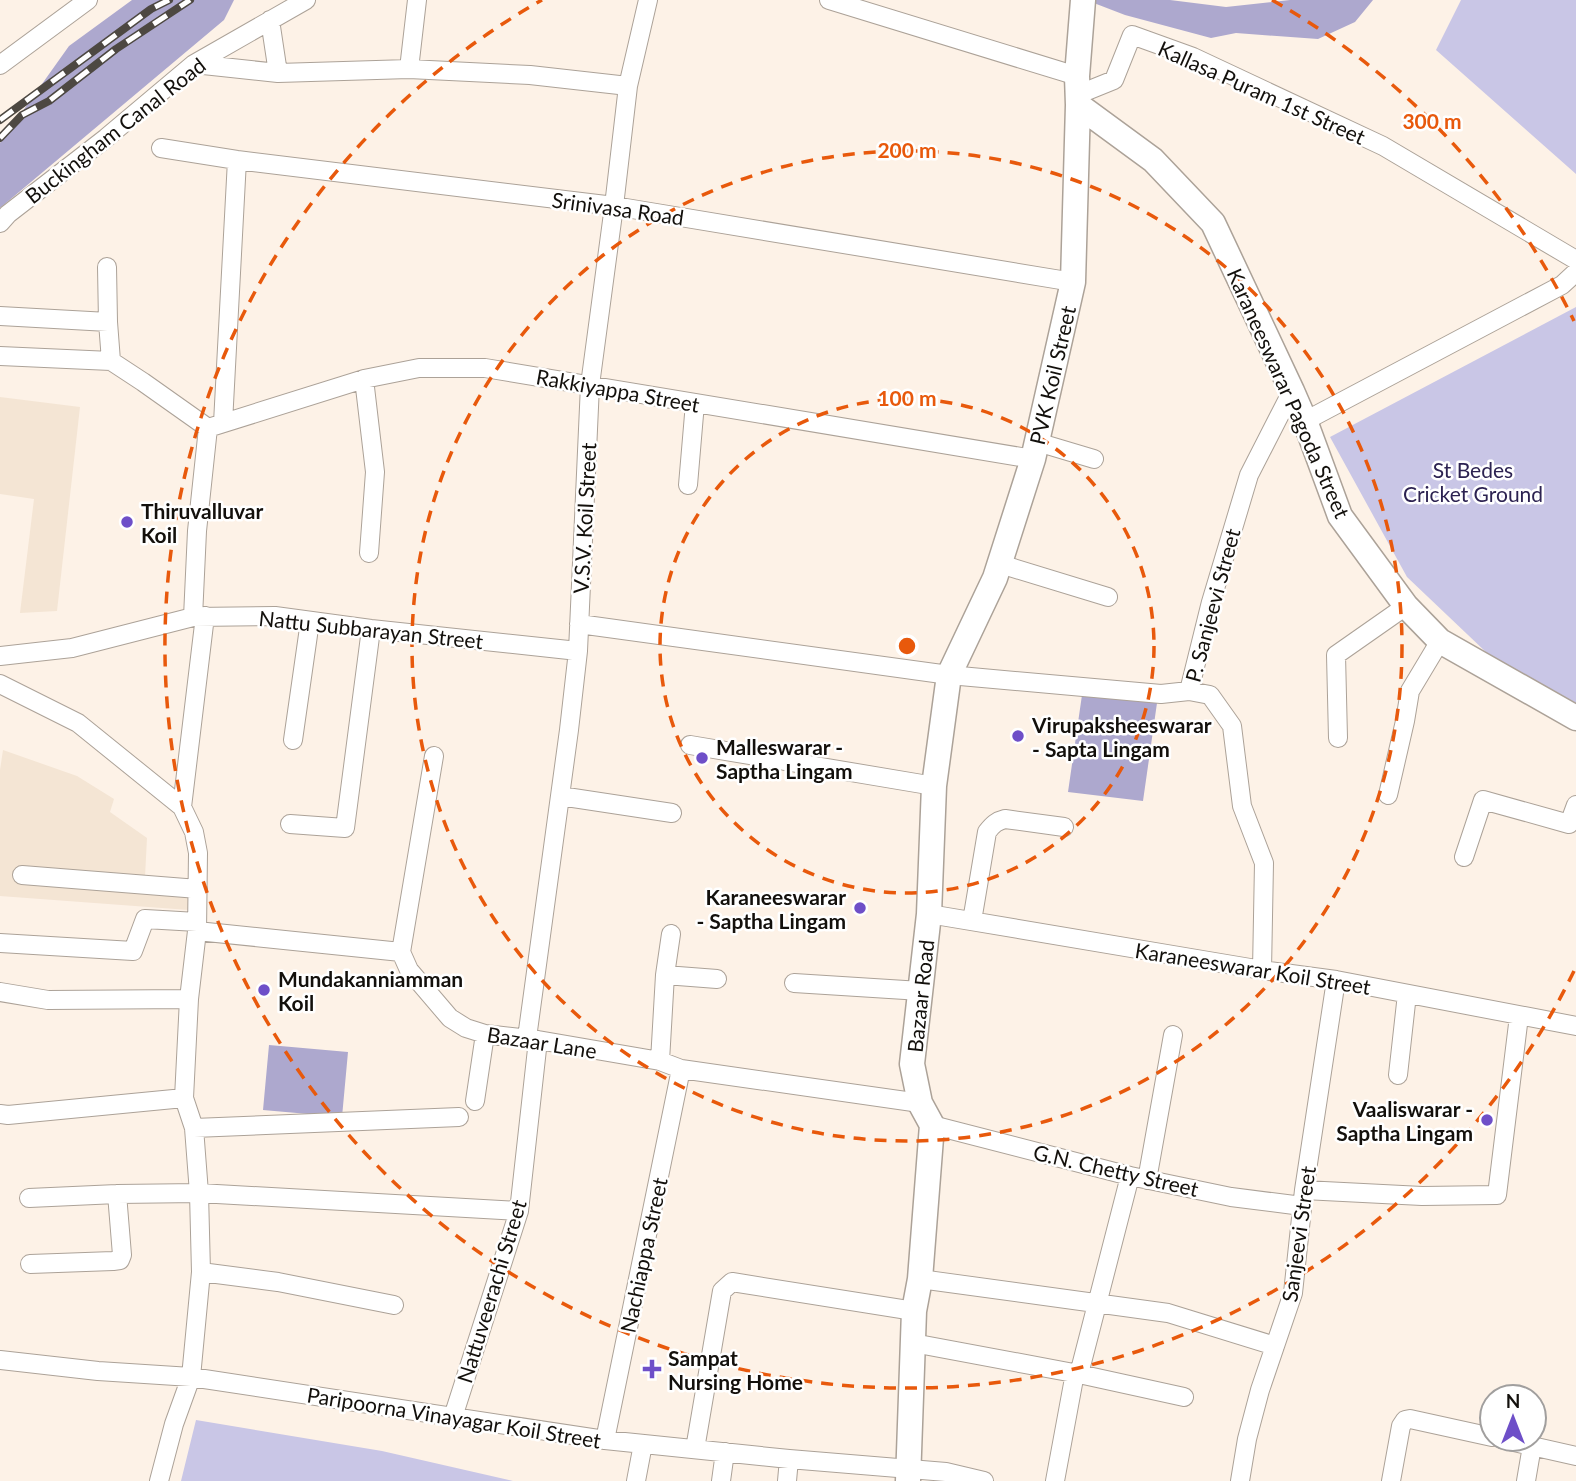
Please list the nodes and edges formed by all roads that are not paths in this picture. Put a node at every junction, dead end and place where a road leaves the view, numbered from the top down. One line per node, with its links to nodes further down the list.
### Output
1 (88, 0): 9 (street)
2 (306, 0): 7 (street, Buckingham Canal Road)
3 (417, 0): 10 (street)
4 (648, 0): 13 (street, V.S.V. Koil Street)
5 (829, 0): 12 (street)
6 (1083, 0): 12 (street, PVK Koil Street)
7 (270, 20): 8 (street, Buckingham Canal Road); 11 (street)
8 (194, 64): 11 (street); 17 (street, Buckingham Canal Road)
9 (0, 65)
10 (409, 69): 11 (street); 13 (street)
11 (278, 74)
12 (1078, 84): 18 (street, Kallasa Puram 1st Street); 21 (street, PVK Koil Street); 28 (street, Karaneeswarar Pagoda Street)
13 (628, 86): 16 (street, V.S.V. Koil Street)
14 (161, 148): 15 (street, Srinivasa Road)
15 (237, 160): 16 (street, Srinivasa Road); 31 (street)
16 (614, 206): 21 (street, Srinivasa Road); 27 (street, V.S.V. Koil Street)
17 (0, 223)
18 (1576, 260)
19 (107, 267): 23 (street)
20 (1576, 272): 30 (street)
21 (1073, 282): 32 (street, PVK Koil Street)
22 (0, 316): 23 (street)
23 (108, 322): 25 (street)
24 (0, 356): 25 (street)
25 (111, 360): 31 (street)
26 (364, 379): 27 (street, Rakkiyappa Street); 31 (street, Rakkiyappa Street); 35 (street)
27 (590, 386): 29 (street, Rakkiyappa Street); 41 (street, V.S.V. Koil Street)
28 (1292, 391): 30 (street, Karaneeswarar Pagoda Street); 48 (street, P. Sanjeevi Street)
29 (695, 403): 32 (street, Rakkiyappa Street); 34 (street)
30 (1306, 421): 38 (street, Karaneeswarar Pagoda Street)
31 (215, 426): 39 (street)
32 (1035, 450): 33 (street, Rakkiyappa Street); 36 (street, PVK Koil Street)
33 (1094, 459)
34 (688, 485)
35 (369, 553)
36 (999, 564): 37 (street); 46 (street, PVK Koil Street)
37 (1108, 597)
38 (1406, 606): 43 (street, Karaneeswarar Pagoda Street); 50 (street)
39 (199, 616): 40 (street, Nattu Subbarayan Street); 45 (street, Nattu Subbarayan Street); 58 (street)
40 (310, 621): 42 (street, Nattu Subbarayan Street); 51 (street)
41 (579, 624): 44 (street, V.S.V. Koil Street); 46 (street)
42 (371, 629): 44 (street, Nattu Subbarayan Street); 60 (street)
43 (1440, 640): 49 (street, Karaneeswarar Pagoda Street); 55 (street)
44 (578, 651): 56 (street, V.S.V. Koil Street)
45 (0, 656)
46 (948, 675): 48 (street); 54 (street, Bazaar Road)
47 (0, 684): 58 (street)
48 (1189, 691): 71 (street, P. Sanjeevi Street)
49 (1576, 718)
50 (1338, 738)
51 (293, 740)
52 (690, 745): 54 (street)
53 (434, 756): 70 (street)
54 (934, 786): 65 (street, Bazaar Road)
55 (1388, 795)
56 (561, 796): 59 (street); 84 (street, V.S.V. Koil Street)
57 (1576, 805): 62 (street)
58 (182, 807): 64 (street)
59 (672, 813)
60 (290, 824)
61 (1064, 827): 66 (street)
62 (1464, 857)
63 (22, 875): 64 (street)
64 (198, 889): 67 (street)
65 (929, 914): 66 (street, Karaneeswarar Koil Street); 76 (street, Bazaar Road)
66 (972, 921): 71 (street, Karaneeswarar Koil Street)
67 (197, 927): 69 (street); 70 (street); 79 (street)
68 (671, 934): 72 (street)
69 (0, 943)
70 (401, 952): 82 (street, Bazaar Lane)
71 (1262, 970): 74 (street, Karaneeswarar Koil Street)
72 (665, 975): 73 (street); 85 (street)
73 (718, 979)
74 (1336, 981): 78 (street, Karaneeswarar Koil Street); 98 (street, Sanjeevi Street)
75 (794, 983): 76 (street)
76 (921, 991): 91 (street, Bazaar Road)
77 (0, 992): 79 (street)
78 (1407, 994): 80 (street, Karaneeswarar Koil Street); 87 (street)
79 (189, 999): 88 (street)
80 (1518, 1016): 81 (street, Karaneeswarar Koil Street); 98 (street, G.N. Chetty Street)
81 (1576, 1026)
82 (485, 1034): 84 (street, Bazaar Lane); 89 (street)
83 (1173, 1035): 94 (street)
84 (533, 1039): 85 (street, Bazaar Lane); 99 (street, Nattuveerachi Street)
85 (660, 1061): 86 (street, Bazaar Lane)
86 (681, 1069): 91 (street, Bazaar Lane); 114 (street, Nachiappa Street)
87 (1398, 1075)
88 (184, 1098): 90 (street); 93 (street)
89 (475, 1101)
90 (0, 1114)
91 (926, 1114): 94 (street, G.N. Chetty Street); 102 (street, Bazaar Road)
92 (459, 1117): 93 (street)
93 (194, 1128): 95 (street)
94 (1138, 1178): 98 (street, G.N. Chetty Street); 103 (street)
95 (199, 1193): 96 (street); 99 (street); 101 (street)
96 (117, 1194): 97 (street); 100 (street)
97 (29, 1198)
98 (1303, 1198): 107 (street, Sanjeevi Street)
99 (519, 1212): 112 (street, Nattuveerachi Street)
100 (30, 1264)
101 (201, 1272): 104 (street); 110 (street)
102 (920, 1279): 103 (street); 105 (street, Bazaar Road)
103 (1098, 1303): 107 (street); 109 (street)
104 (394, 1305)
105 (914, 1311): 106 (street, Bazaar Road); 116 (street)
106 (913, 1343): 109 (street); 123 (street, Bazaar Road)
107 (1275, 1346): 130 (street, Sanjeevi Street)
108 (0, 1360): 110 (street, Paripoorna Vinayagar Koil Street)
109 (1077, 1373): 111 (street); 129 (street)
110 (191, 1377): 112 (street, Paripoorna Vinayagar Koil Street); 124 (street)
111 (1184, 1397)
112 (453, 1417): 114 (street, Paripoorna Vinayagar Koil Street)
113 (1478, 1434): 131 (street)
114 (605, 1440): 115 (street, Paripoorna Vinayagar Koil Street)
115 (643, 1444): 116 (street, Paripoorna Vinayagar Koil Street); 125 (street)
116 (695, 1448): 118 (street, Paripoorna Vinayagar Koil Street)
117 (1548, 1450): 120 (street)
118 (725, 1452): 121 (street, Paripoorna Vinayagar Koil Street); 126 (street)
119 (1531, 1453): 132 (street)
120 (1576, 1457)
121 (789, 1459): 122 (street, Paripoorna Vinayagar Koil Street); 127 (street)
122 (852, 1473): 123 (street, Paripoorna Vinayagar Koil Street)
123 (909, 1475): 128 (street, Paripoorna Vinayagar Koil Street)
124 (159, 1481)
125 (636, 1481)
126 (721, 1481)
127 (787, 1481)
128 (984, 1481)
129 (1055, 1481)
130 (1240, 1481)
131 (1391, 1481)
132 (1525, 1481)

